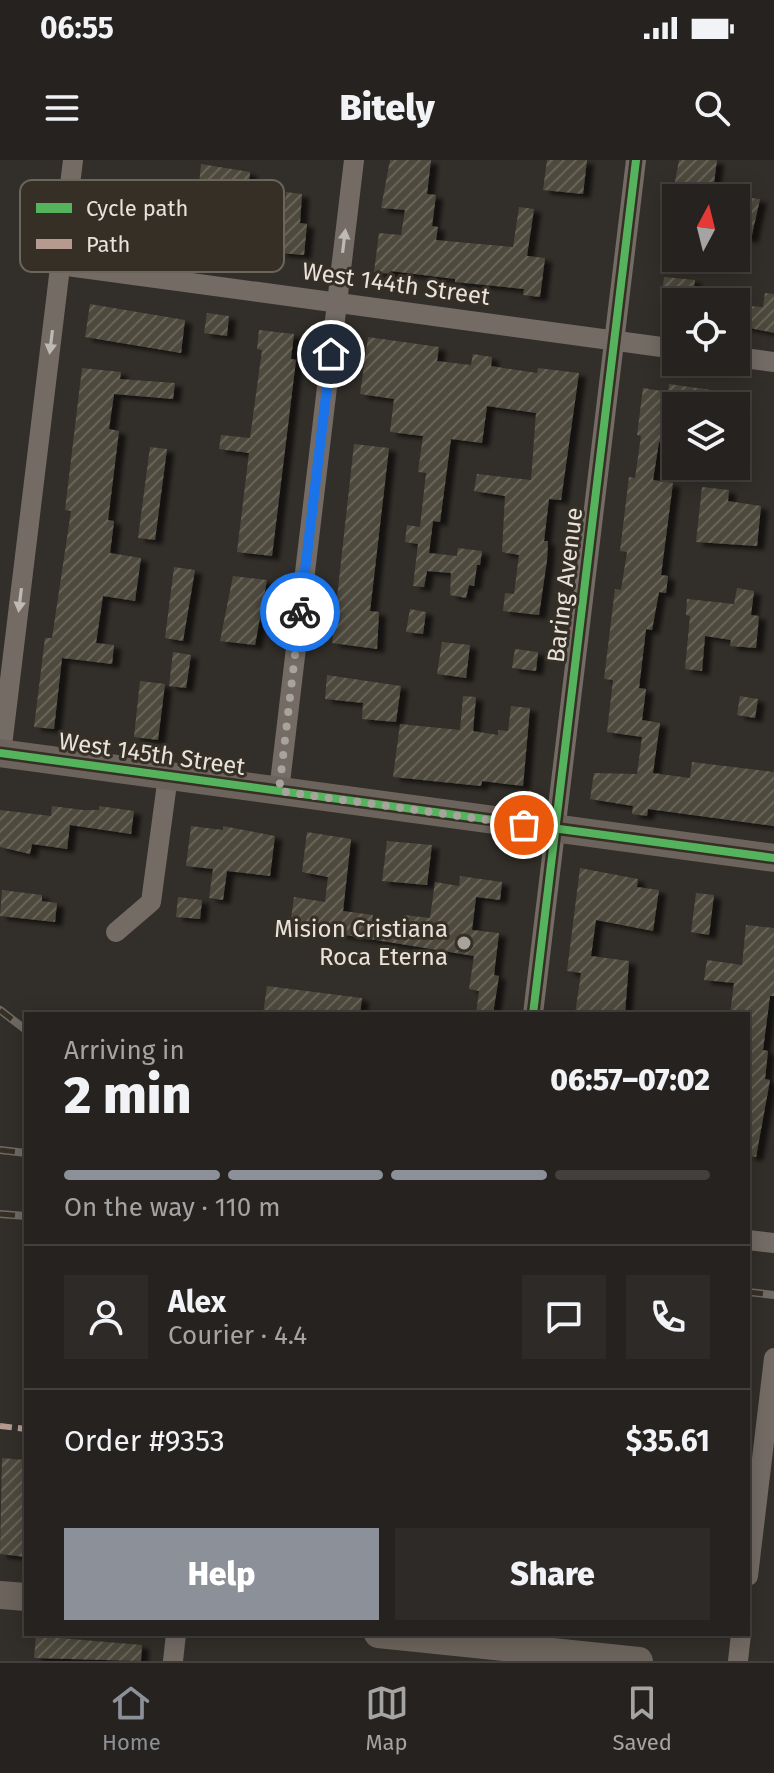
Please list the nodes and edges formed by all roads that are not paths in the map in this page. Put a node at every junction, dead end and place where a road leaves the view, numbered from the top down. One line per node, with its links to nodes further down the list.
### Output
1 (73, 160): 4 (street)
2 (354, 160): 7 (street, one-way to 2)
3 (636, 160): 8 (street, Baring Avenue)
4 (71, 180)
5 (59, 272): 12 (street, one-way to 12)
6 (112, 272): 7 (street, West 144th Street)
7 (337, 302): 8 (street, West 144th Street); 14 (street)
8 (615, 341): 9 (street, West 144th Street); 15 (street, Baring Avenue)
9 (662, 347)
10 (750, 359): 11 (street)
11 (774, 362)
12 (1, 754): 13 (street, West 145th Street)
13 (168, 776): 14 (street, West 145th Street); 17 (street)
14 (279, 791): 15 (street, West 145th Street)
15 (555, 829): 16 (street, West 145th Street); 18 (street, Baring Avenue)
16 (774, 858)
17 (116, 932)
18 (533, 1012)
19 (750, 1240): 20 (street)
20 (774, 1243)
21 (774, 1358): 22 (street)
22 (750, 1559)
23 (0, 1595): 24 (street)
24 (24, 1597)
25 (176, 1636): 29 (street)
26 (391, 1636): 28 (street)
27 (741, 1636): 31 (street)
28 (457, 1646): 30 (street)
29 (173, 1661)
30 (639, 1661)
31 (738, 1661)

